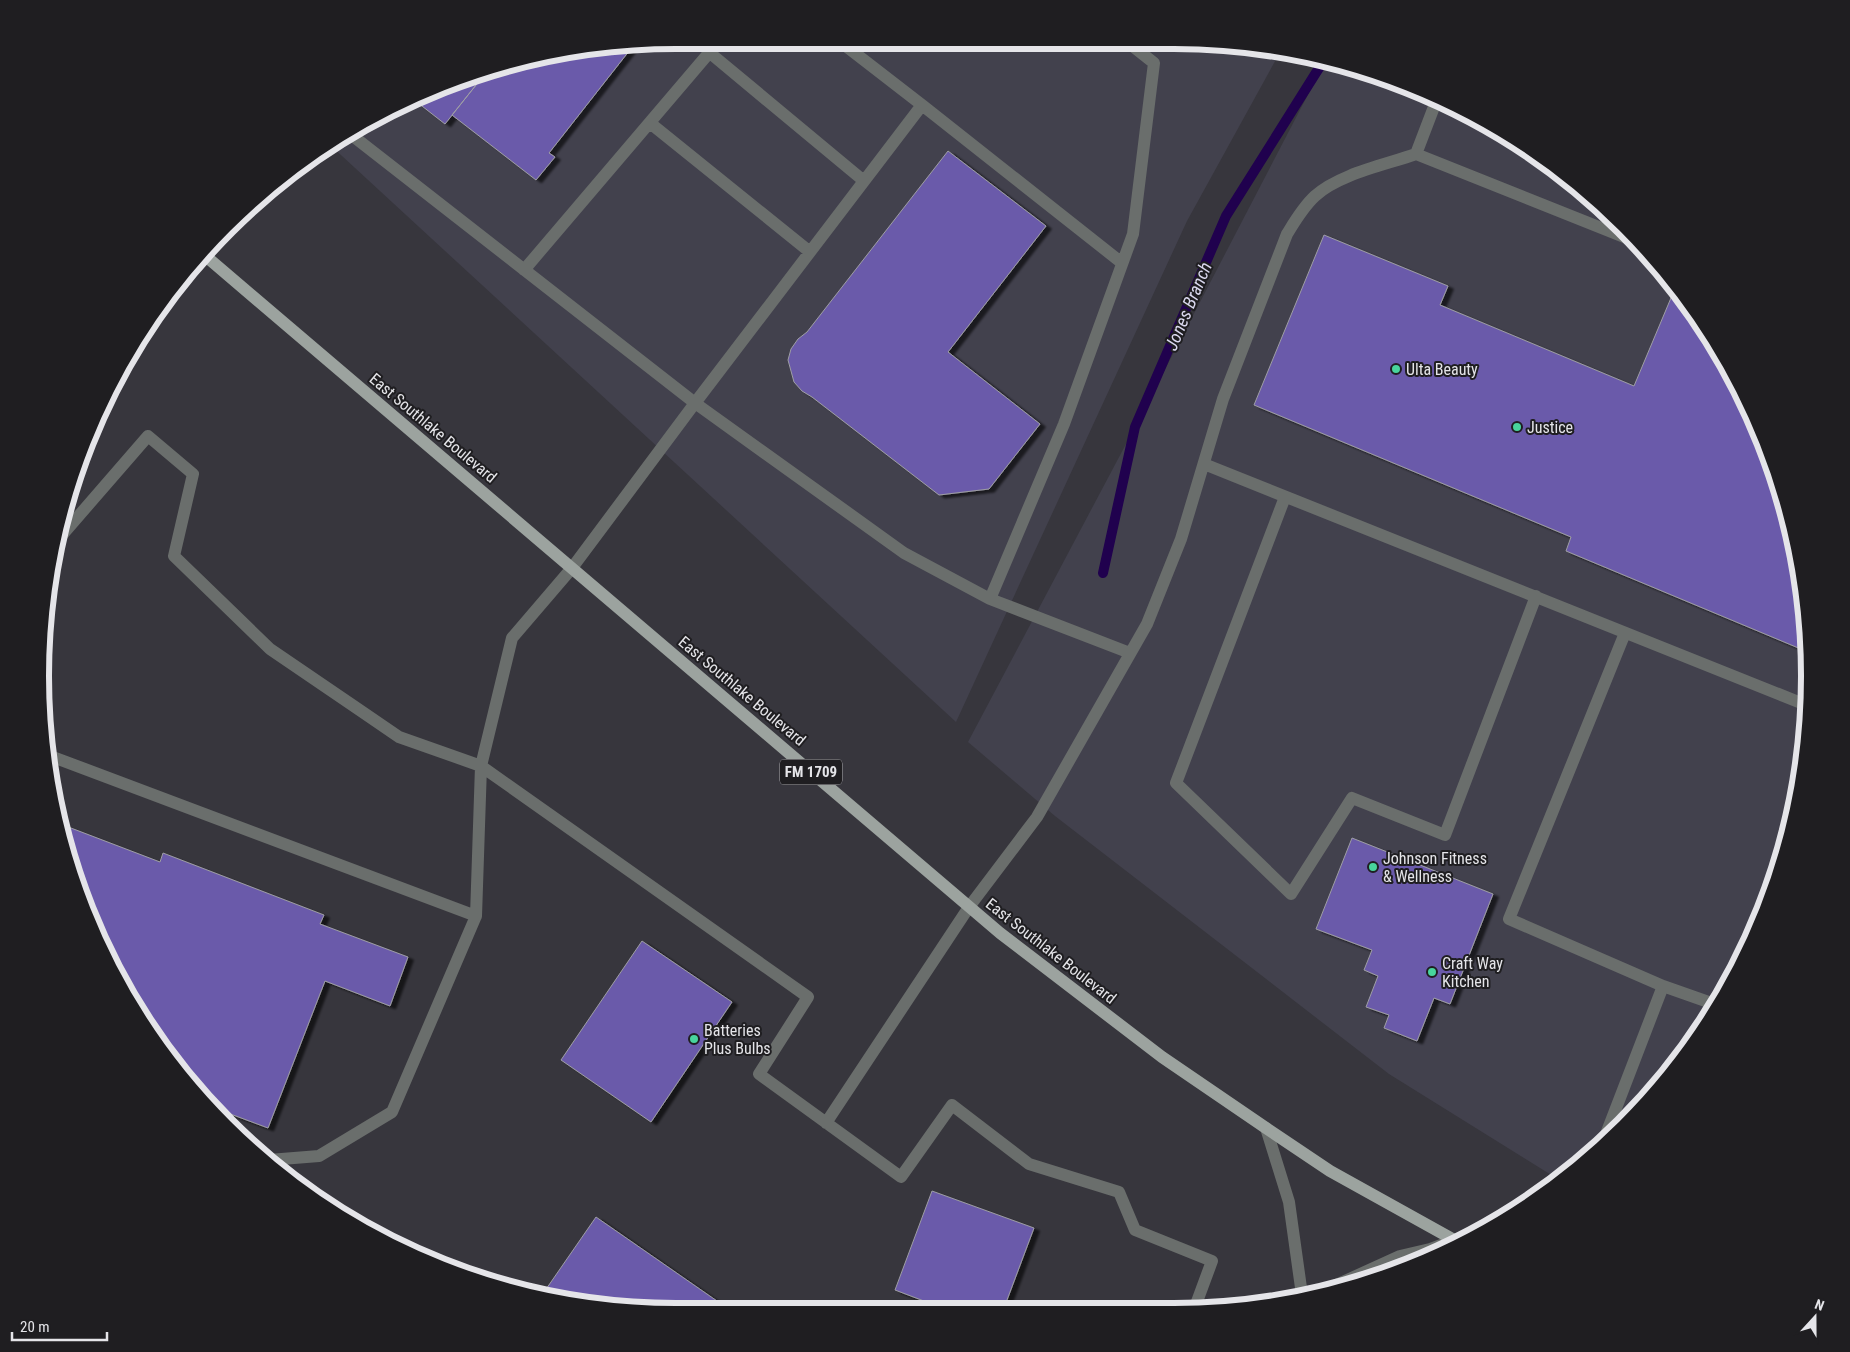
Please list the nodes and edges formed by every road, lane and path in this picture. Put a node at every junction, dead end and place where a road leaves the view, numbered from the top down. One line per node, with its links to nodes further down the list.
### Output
1 (713, 49): 4 (lane)
2 (850, 49): 5 (lane)
3 (1136, 49): 14 (lane)
4 (710, 53): 7 (lane); 10 (lane)
5 (922, 105): 10 (lane); 14 (lane)
6 (1435, 105): 9 (lane)
7 (650, 123): 12 (lane); 15 (lane)
8 (355, 137): 15 (lane)
9 (1416, 154): 11 (lane); 17 (lane)
10 (864, 181): 12 (lane)
11 (1622, 236)
12 (810, 252): 16 (lane)
13 (208, 258): 20 (main road, East Southlake Boulevard / FM 1709)
14 (1122, 262): 22 (lane)
15 (524, 270): 16 (lane)
16 (695, 403): 20 (lane); 22 (lane)
17 (1204, 464): 18 (lane); 24 (lane)
18 (1285, 497): 21 (lane); 21 (lane)
19 (66, 530): 27 (lane)
20 (572, 568): 27 (lane); 28 (main road, East Southlake Boulevard / FM 1709)
21 (1536, 596): 23 (lane)
22 (990, 599): 24 (lane)
23 (1625, 632): 25 (lane); 30 (lane)
24 (1130, 653): 28 (lane)
25 (1800, 702)
26 (54, 757): 29 (lane)
27 (480, 766): 29 (lane); 32 (lane)
28 (969, 907): 32 (lane); 33 (main road, East Southlake Boulevard / FM 1709)
29 (476, 916): 35 (lane)
30 (1663, 986): 31 (lane); 34 (lane)
31 (1709, 1002)
32 (826, 1123): 40 (lane)
33 (1266, 1128): 36 (main road, East Southlake Boulevard / FM 1709); 39 (lane)
34 (1608, 1130)
35 (276, 1159)
36 (1451, 1239)
37 (1428, 1249): 38 (lane)
38 (1356, 1276)
39 (1301, 1290)
40 (1197, 1302)

